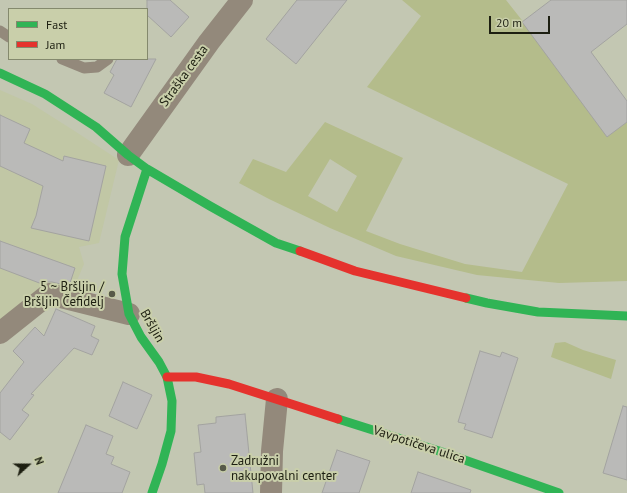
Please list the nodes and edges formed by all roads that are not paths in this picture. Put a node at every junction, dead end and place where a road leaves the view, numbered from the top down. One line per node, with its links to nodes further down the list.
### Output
1 (242, 0): 5 (street, Straška cesta)
2 (64, 60): 3 (lane)
3 (107, 60)
4 (0, 73): 5 (street)
5 (128, 155): 6 (street)
6 (147, 169): 7 (street, Bršljin); 8 (street)
7 (129, 314): 9 (street); 10 (street, Bršljin)
8 (627, 316)
9 (0, 333)
10 (167, 377): 11 (street, Vavpotičeva ulica); 12 (street, Bršljin)
11 (277, 399): 13 (street); 14 (street, Vavpotičeva ulica)
12 (152, 493)
13 (271, 493)
14 (559, 493)

